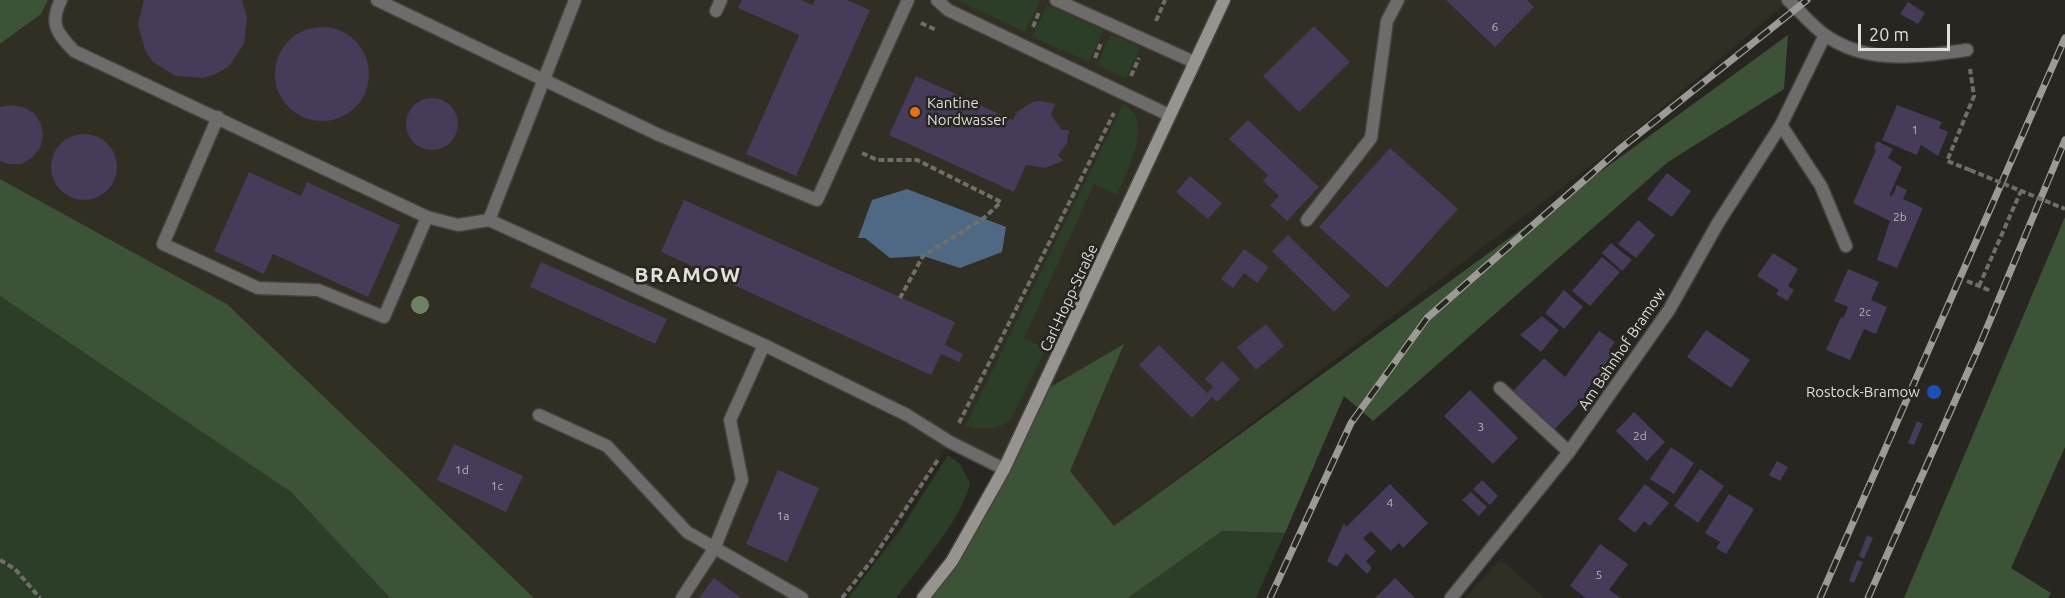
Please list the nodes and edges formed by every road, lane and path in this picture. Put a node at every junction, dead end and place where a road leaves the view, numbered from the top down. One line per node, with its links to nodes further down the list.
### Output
1 (61, 0): 21 (street)
2 (377, 0): 18 (street)
3 (575, 0): 18 (street)
4 (908, 0): 23 (street)
5 (937, 0): 14 (street)
6 (1056, 0): 13 (street)
7 (1165, 0): 13 (path)
8 (1224, 0): 16 (street, Carl-Hopp-Straße)
9 (1398, 0): 28 (street)
10 (1788, 0): 12 (street)
11 (1041, 9): 14 (path)
12 (1825, 35): 15 (street); 22 (street, Am Bahnhof Bramow)
13 (1147, 41): 16 (street); 19 (path)
14 (1024, 45): 19 (street)
15 (1967, 50)
16 (1194, 62): 20 (street, Carl-Hopp-Straße)
17 (1971, 74): 24 (path, bridge)
18 (543, 80): 23 (street); 27 (street)
19 (1123, 92): 20 (street); 37 (path)
20 (1169, 115): 39 (street, Carl-Hopp-Straße)
21 (218, 117): 26 (street); 26 (street)
22 (1781, 125): 29 (street); 38 (street, Am Bahnhof Bramow)
23 (842, 144): 33 (path)
24 (2021, 190): 25 (path, bridge); 31 (path)
25 (2065, 208)
26 (427, 217): 27 (street)
27 (489, 220): 34 (street)
28 (1306, 220)
29 (1846, 246)
30 (1967, 281): 31 (path)
31 (1979, 286): 32 (path)
32 (1990, 291)
33 (900, 298)
34 (765, 345): 37 (street); 40 (street)
35 (1500, 388): 38 (street)
36 (539, 415): 40 (street)
37 (950, 442): 39 (street); 45 (path)
38 (1569, 452): 47 (street, Am Bahnhof Bramow)
39 (1004, 469): 46 (street, Carl-Hopp-Straße)
40 (714, 549): 43 (street); 44 (street)
41 (0, 560): 42 (path)
42 (40, 598)
43 (682, 598)
44 (802, 598)
45 (842, 598)
46 (923, 598)
47 (1451, 598)

